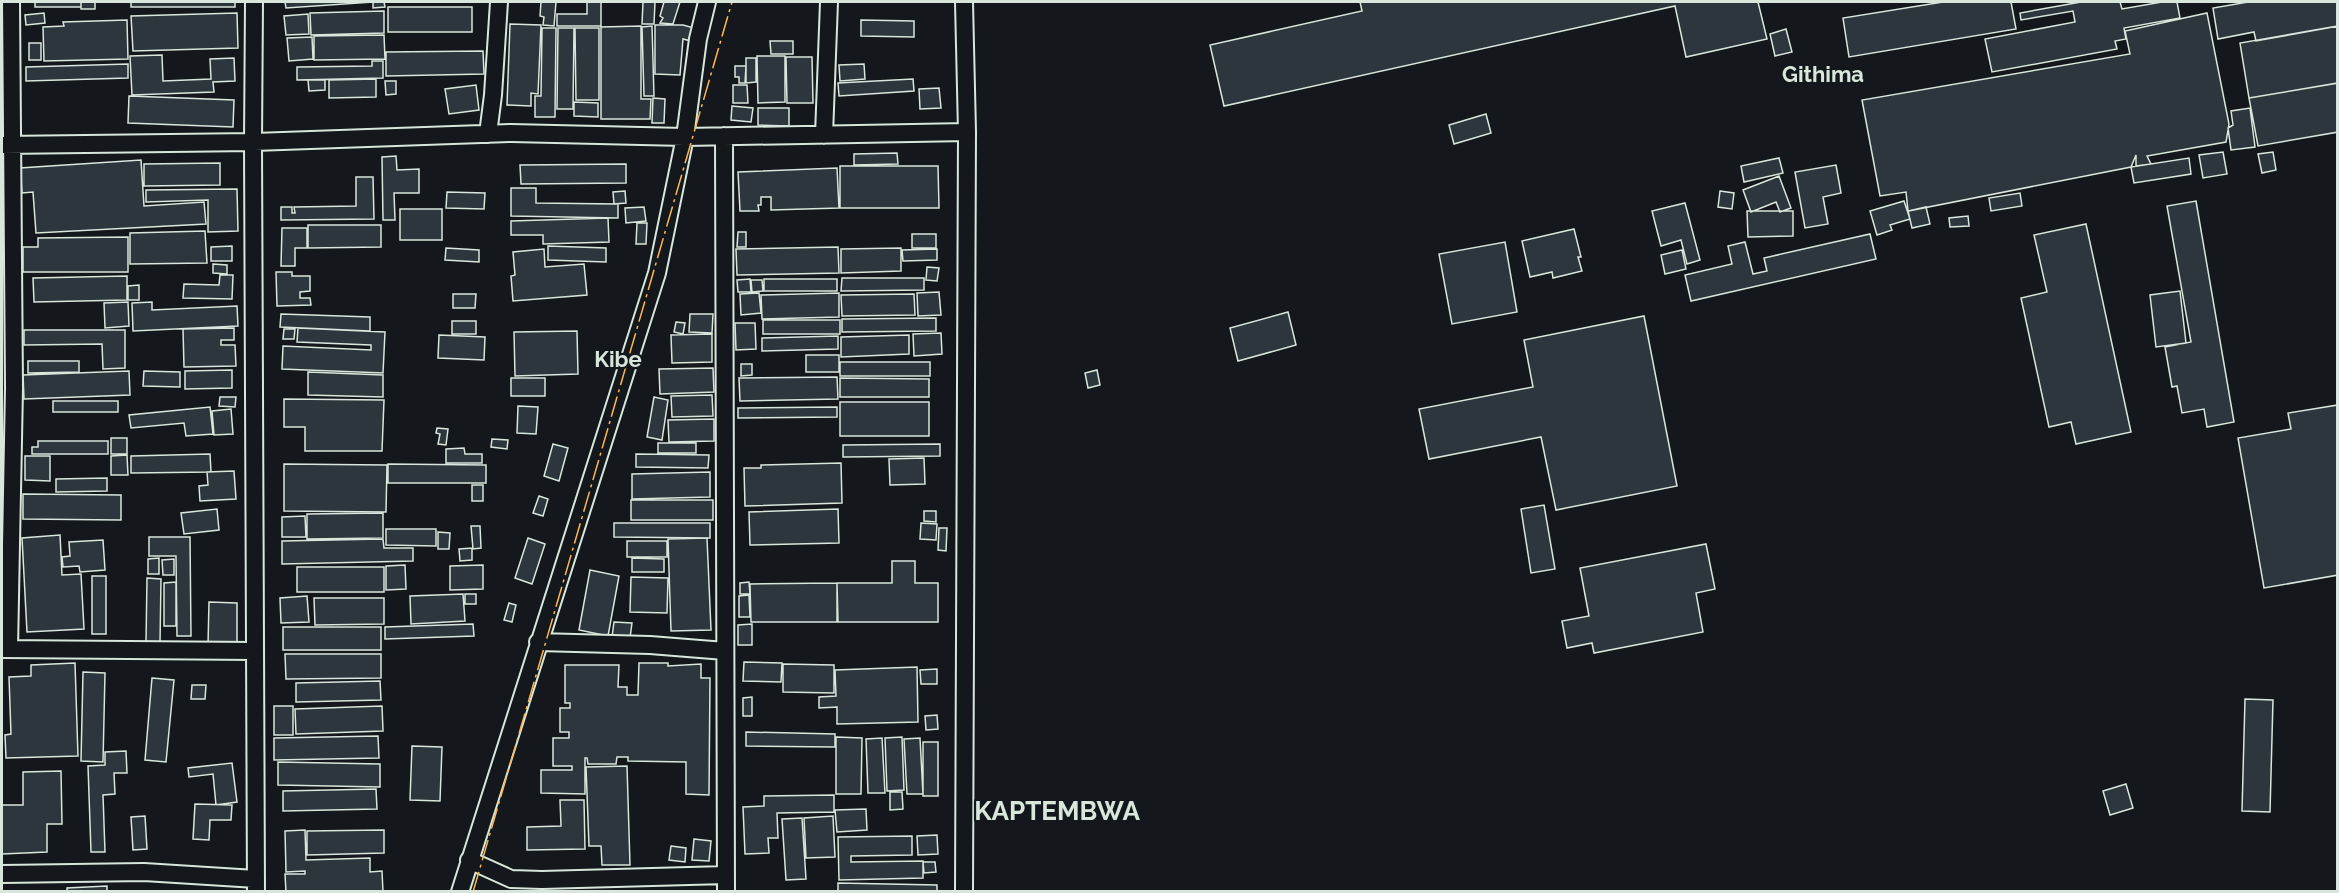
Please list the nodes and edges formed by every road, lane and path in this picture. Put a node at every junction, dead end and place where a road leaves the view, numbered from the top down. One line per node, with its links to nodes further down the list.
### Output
1 (12, 2): 13 (street)
2 (254, 2): 12 (street)
3 (499, 2): 8 (street)
4 (707, 2): 11 (street)
5 (829, 2): 9 (street)
6 (964, 2): 7 (street)
7 (967, 132): 9 (street); 24 (street)
8 (488, 134): 11 (street); 12 (street)
9 (824, 135): 10 (street)
10 (724, 136): 11 (street); 18 (street)
11 (685, 137): 15 (street)
12 (253, 142): 13 (street); 17 (street)
13 (7, 145): 14 (street)
14 (8, 387): 16 (street)
15 (538, 642): 18 (street); 19 (street)
16 (5, 649): 17 (street)
17 (255, 651): 22 (street)
18 (725, 651): 21 (street)
19 (469, 860): 21 (street); 23 (street)
20 (2, 874): 22 (street)
21 (726, 883)
22 (256, 885)
23 (460, 891)
24 (964, 891)

